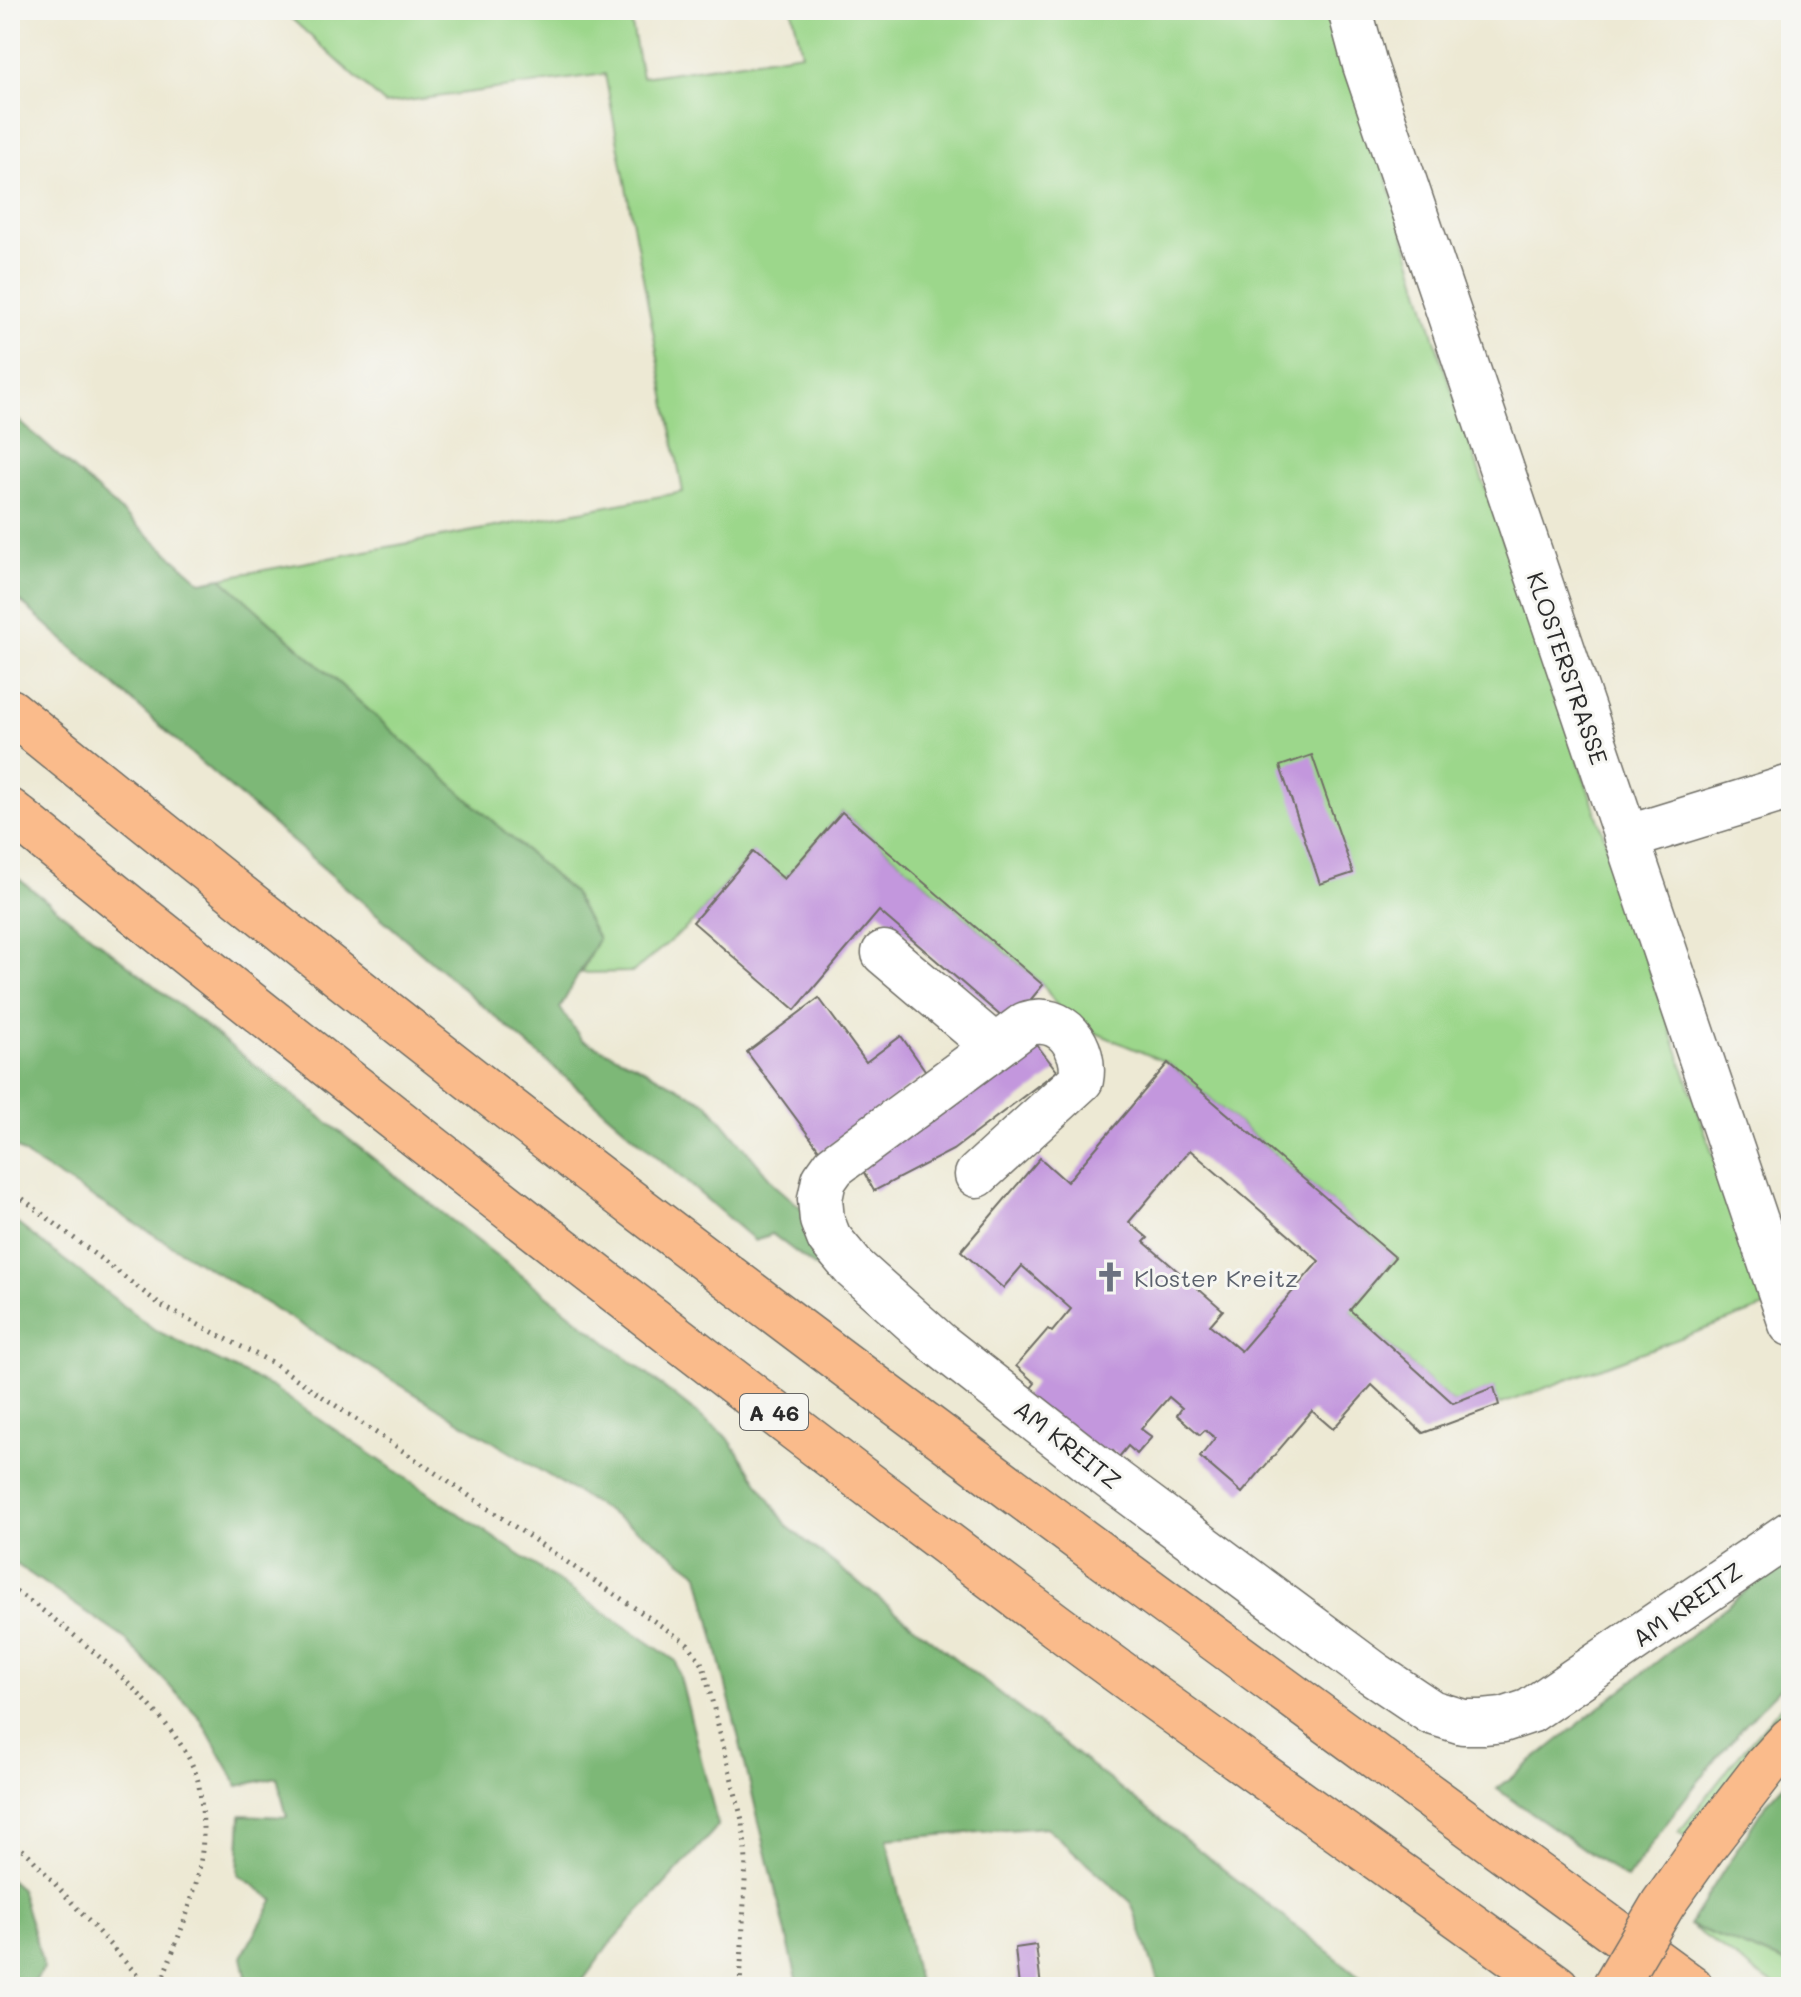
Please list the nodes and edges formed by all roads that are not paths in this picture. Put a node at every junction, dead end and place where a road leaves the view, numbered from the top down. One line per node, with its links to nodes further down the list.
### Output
1 (1350, 10): 5 (street, KLOSTERSTRASSE)
2 (10, 711): 14 (main road)
3 (1791, 787): 5 (street)
4 (10, 811): 12 (main road, A 46)
5 (1626, 838): 9 (street, KLOSTERSTRASSE)
6 (884, 953): 7 (street)
7 (994, 1046): 8 (street, AM KREITZ); 10 (street, AM KREITZ)
8 (977, 1175)
9 (1791, 1324)
10 (1791, 1533)
11 (1791, 1739): 13 (main road, bridge)
12 (1557, 1987)
13 (1614, 1987)
14 (1691, 1987)

